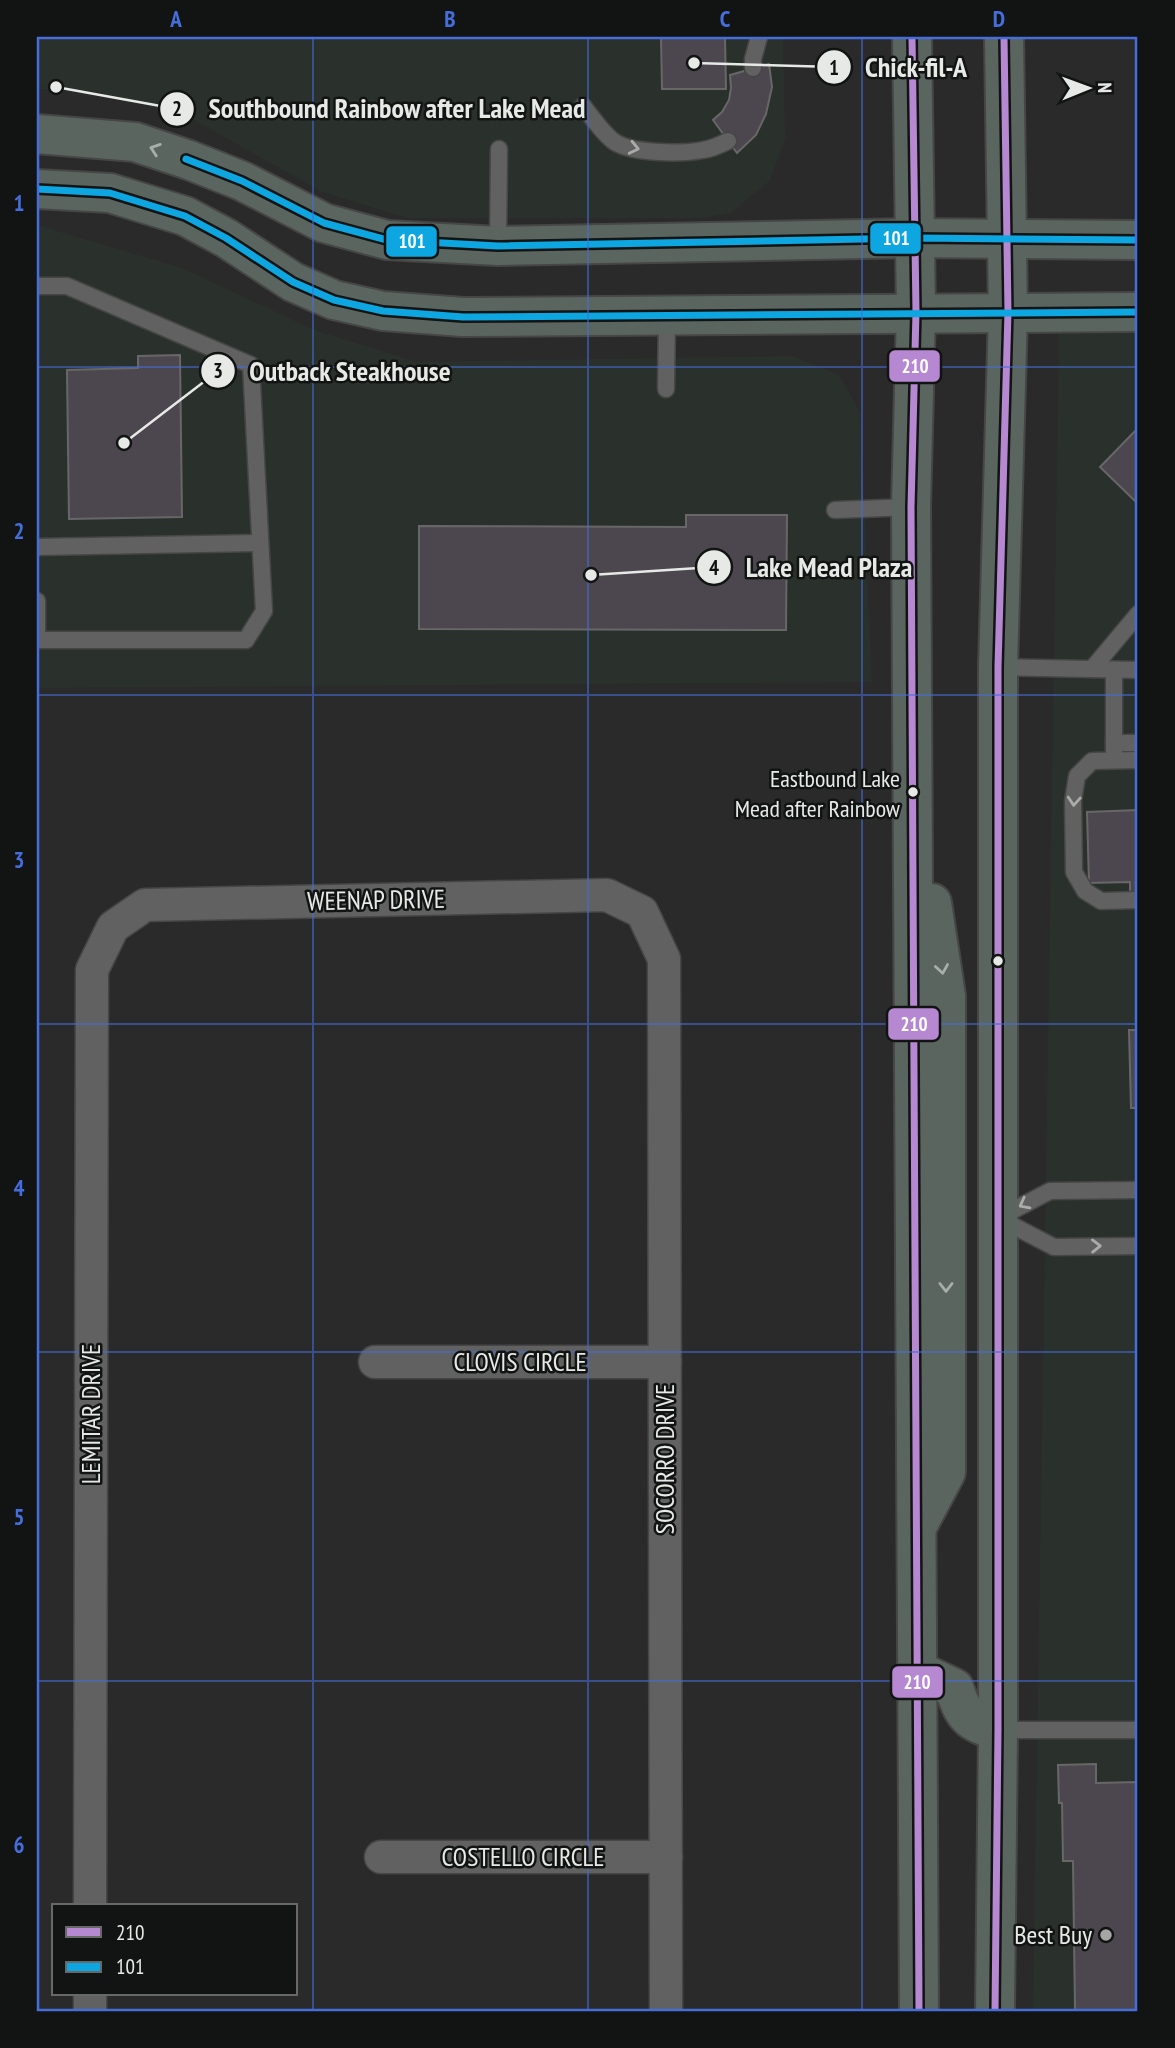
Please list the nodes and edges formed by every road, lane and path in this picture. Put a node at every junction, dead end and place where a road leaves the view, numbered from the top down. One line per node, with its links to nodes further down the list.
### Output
1 (759, 37): 4 (lane)
2 (912, 37): 10 (main road)
3 (1004, 37): 11 (main road)
4 (753, 68)
5 (583, 106): 7 (lane, one-way to 7)
6 (37, 134): 13 (main road, one-way to 6)
7 (729, 141)
8 (499, 149): 13 (lane)
9 (37, 189): 18 (main road)
10 (915, 238): 11 (main road); 13 (main road); 15 (main road)
11 (1008, 239): 12 (main road); 16 (main road)
12 (1138, 240)
13 (498, 246)
14 (37, 286): 22 (lane)
15 (916, 312): 16 (main road); 18 (main road); 20 (main road)
16 (1008, 312): 17 (main road); 27 (main road)
17 (1138, 312)
18 (667, 315): 19 (lane)
19 (666, 389)
20 (911, 507): 21 (lane); 35 (main road)
21 (835, 510)
22 (260, 543): 23 (lane); 26 (lane)
23 (37, 547)
24 (37, 601): 26 (lane)
25 (1138, 614): 28 (lane)
26 (37, 640)
27 (998, 667): 28 (lane); 41 (main road)
28 (1092, 669): 29 (lane)
29 (1114, 670): 30 (lane); 31 (lane)
30 (1138, 670)
31 (1114, 743): 32 (lane); 33 (lane)
32 (1138, 743)
33 (1114, 760): 34 (lane); 36 (lane, one-way to 36)
34 (1138, 760)
35 (913, 780): 40 (main road, one-way to 40); 45 (main road)
36 (1138, 900)
37 (642, 912): 38 (street, WEENAP DRIVE); 44 (street, SOCORRO DRIVE)
38 (113, 927): 51 (street, LEMITAR DRIVE)
39 (1138, 1189): 41 (lane, one-way to 41)
40 (946, 1218): 41 (main road); 45 (main road, one-way to 45)
41 (998, 1218): 42 (lane, one-way to 42); 47 (main road)
42 (1138, 1246)
43 (375, 1362): 44 (street, CLOVIS CIRCLE)
44 (665, 1362): 50 (street, SOCORRO DRIVE)
45 (916, 1529): 46 (main road)
46 (916, 1670): 47 (main road); 53 (main road)
47 (998, 1730): 48 (lane); 54 (main road)
48 (1138, 1730)
49 (381, 1857): 50 (street, COSTELLO CIRCLE)
50 (666, 1857): 52 (street, SOCORRO DRIVE)
51 (90, 1904)
52 (666, 2011)
53 (919, 2011)
54 (995, 2011)

